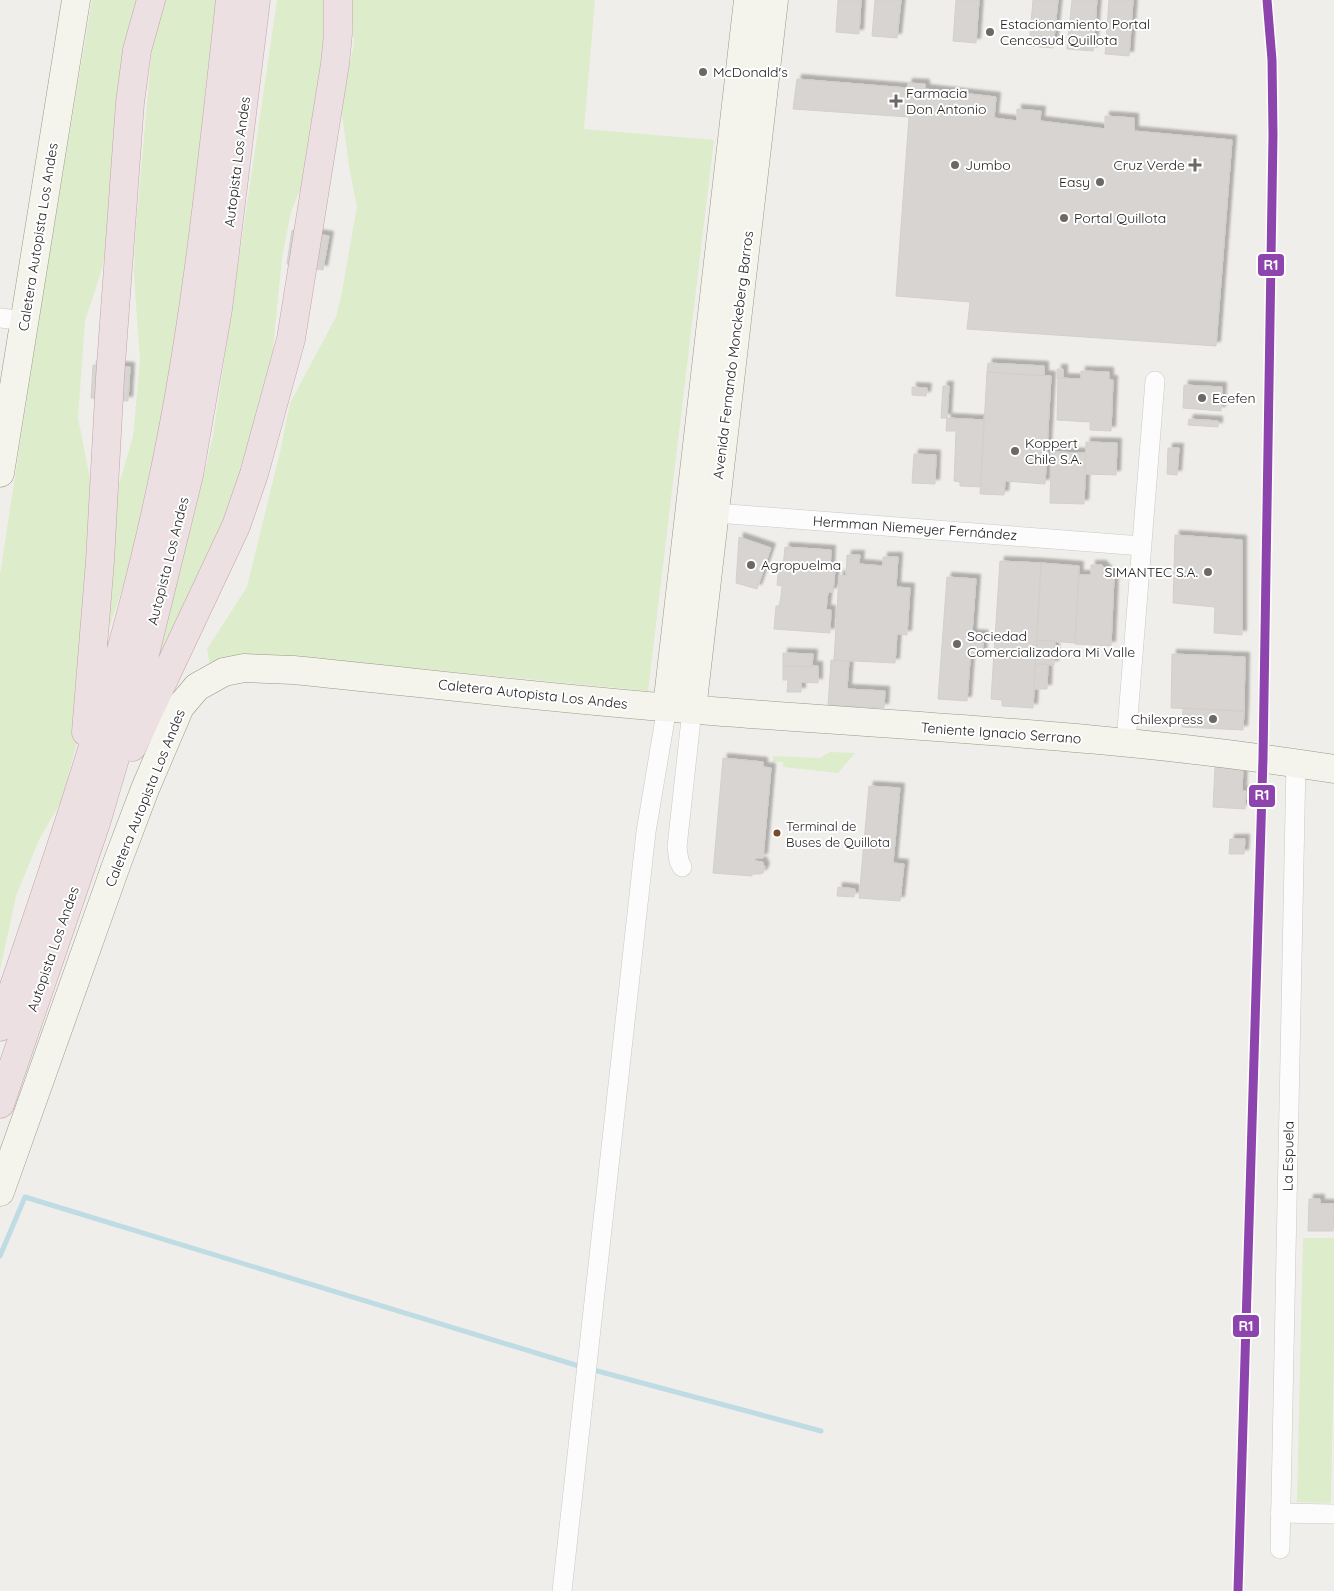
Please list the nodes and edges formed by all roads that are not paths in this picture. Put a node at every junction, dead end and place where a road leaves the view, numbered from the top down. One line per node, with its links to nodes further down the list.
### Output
1 (76, 0): 9 (street, Caletera Autopista Los Andes)
2 (150, 0): 18 (highway)
3 (230, 0): 18 (highway, Autopista Los Andes)
4 (256, 0): 18 (highway, Autopista Los Andes)
5 (338, 0): 18 (highway)
6 (748, 0): 8 (street, Avenida Fernando Monckeberg Barros)
7 (774, 0): 8 (street, Avenida Fernando Monckeberg Barros)
8 (753, 65): 12 (street, Avenida Fernando Monckeberg Barros)
9 (13, 319): 11 (street, Caletera Autopista Los Andes)
10 (1155, 381): 13 (street)
11 (0, 473)
12 (701, 512): 13 (street, Hermman Niemeyer Fernández); 14 (street, Avenida Fernando Monckeberg Barros)
13 (1142, 546): 15 (street)
14 (680, 708): 15 (street, Teniente Ignacio Serrano); 19 (street); 22 (street, Caletera Autopista Los Andes); 26 (street)
15 (1126, 742): 16 (street, Teniente Ignacio Serrano)
16 (1296, 763): 17 (street, Teniente Ignacio Serrano); 23 (street, La Espuela)
17 (1334, 769)
18 (85, 815): 20 (highway, Autopista Los Andes); 21 (highway, Autopista Los Andes)
19 (682, 867)
20 (0, 1027)
21 (0, 1104)
22 (0, 1192)
23 (1280, 1513): 24 (street); 25 (street, La Espuela)
24 (1334, 1514)
25 (1280, 1549)
26 (562, 1591)

